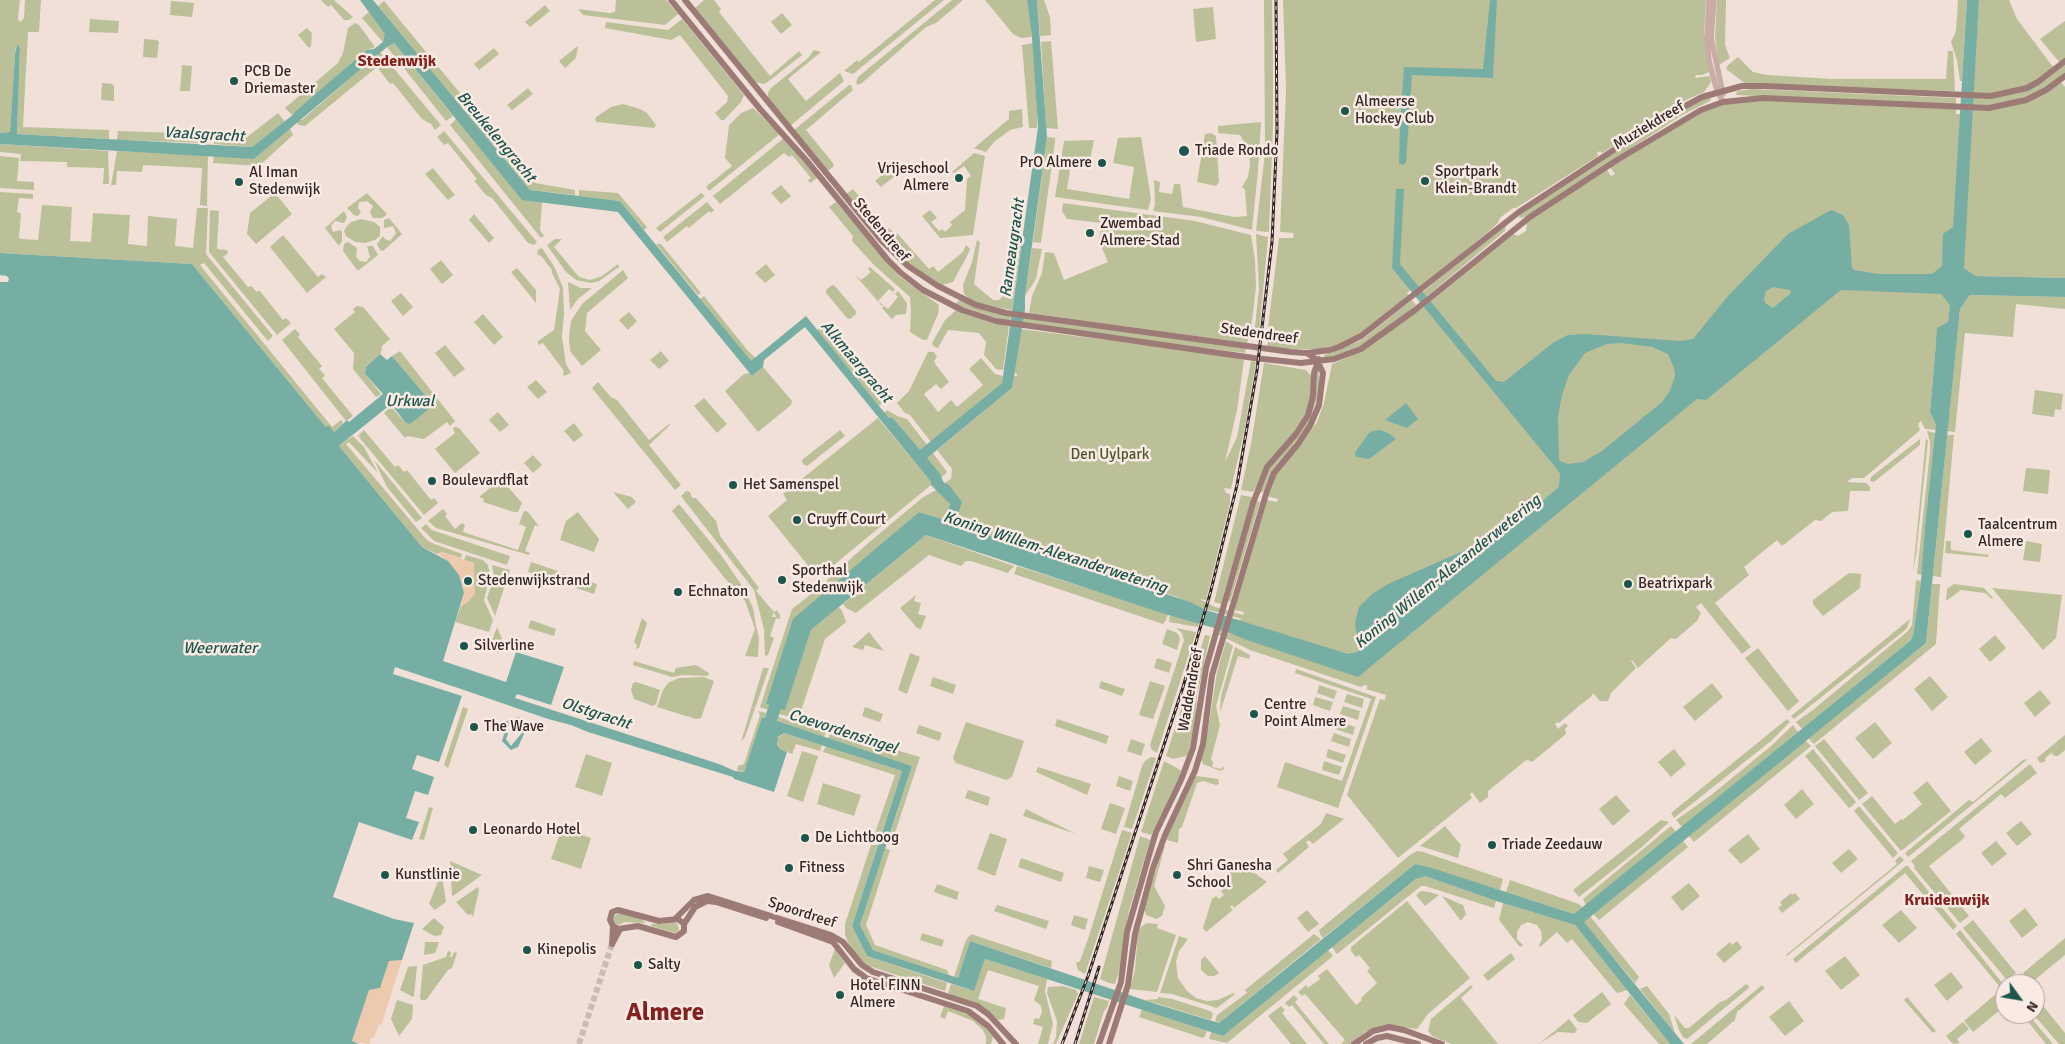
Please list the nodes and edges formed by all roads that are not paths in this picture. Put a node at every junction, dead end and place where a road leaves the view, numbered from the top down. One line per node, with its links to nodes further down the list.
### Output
1 (671, 0): 13 (main road, Stedendreef)
2 (685, 0): 10 (main road, Stedendreef)
3 (1709, 0): 7 (street)
4 (1714, 0): 7 (street)
5 (2065, 61): 7 (main road, Muziekdreef)
6 (2065, 76): 8 (main road, Muziekdreef)
7 (1720, 91): 8 (street); 9 (main road, Muziekdreef)
8 (1723, 102): 11 (main road, Muziekdreef)
9 (1325, 351): 10 (main road, Stedendreef); 12 (main road, Waddendreef)
10 (1307, 353): 12 (main road, Stedendreef)
11 (1332, 360): 12 (main road, Muziekdreef); 15 (main road)
12 (1318, 361): 13 (main road, Muziekdreef); 14 (main road, Waddendreef); 15 (main road)
13 (1301, 363): 14 (main road)
14 (1314, 373): 24 (main road, Waddendreef)
15 (1323, 373): 25 (main road, Waddendreef)
16 (676, 918): 17 (main road); 18 (main road); 20 (main road, Spoordreef)
17 (684, 924): 19 (main road, Spoordreef); 20 (main road, Spoordreef)
18 (613, 926): 19 (main road); 19 (main road)
19 (620, 929)
20 (941, 998): 21 (main road, Spoordreef)
21 (951, 1002): 22 (main road, Spoordreef); 23 (main road, Spoordreef)
22 (1003, 1044)
23 (1016, 1044)
24 (1099, 1044)
25 (1109, 1044)
26 (1354, 1044): 29 (main road)
27 (1366, 1044): 28 (main road)
28 (1418, 1044)
29 (1442, 1044)

